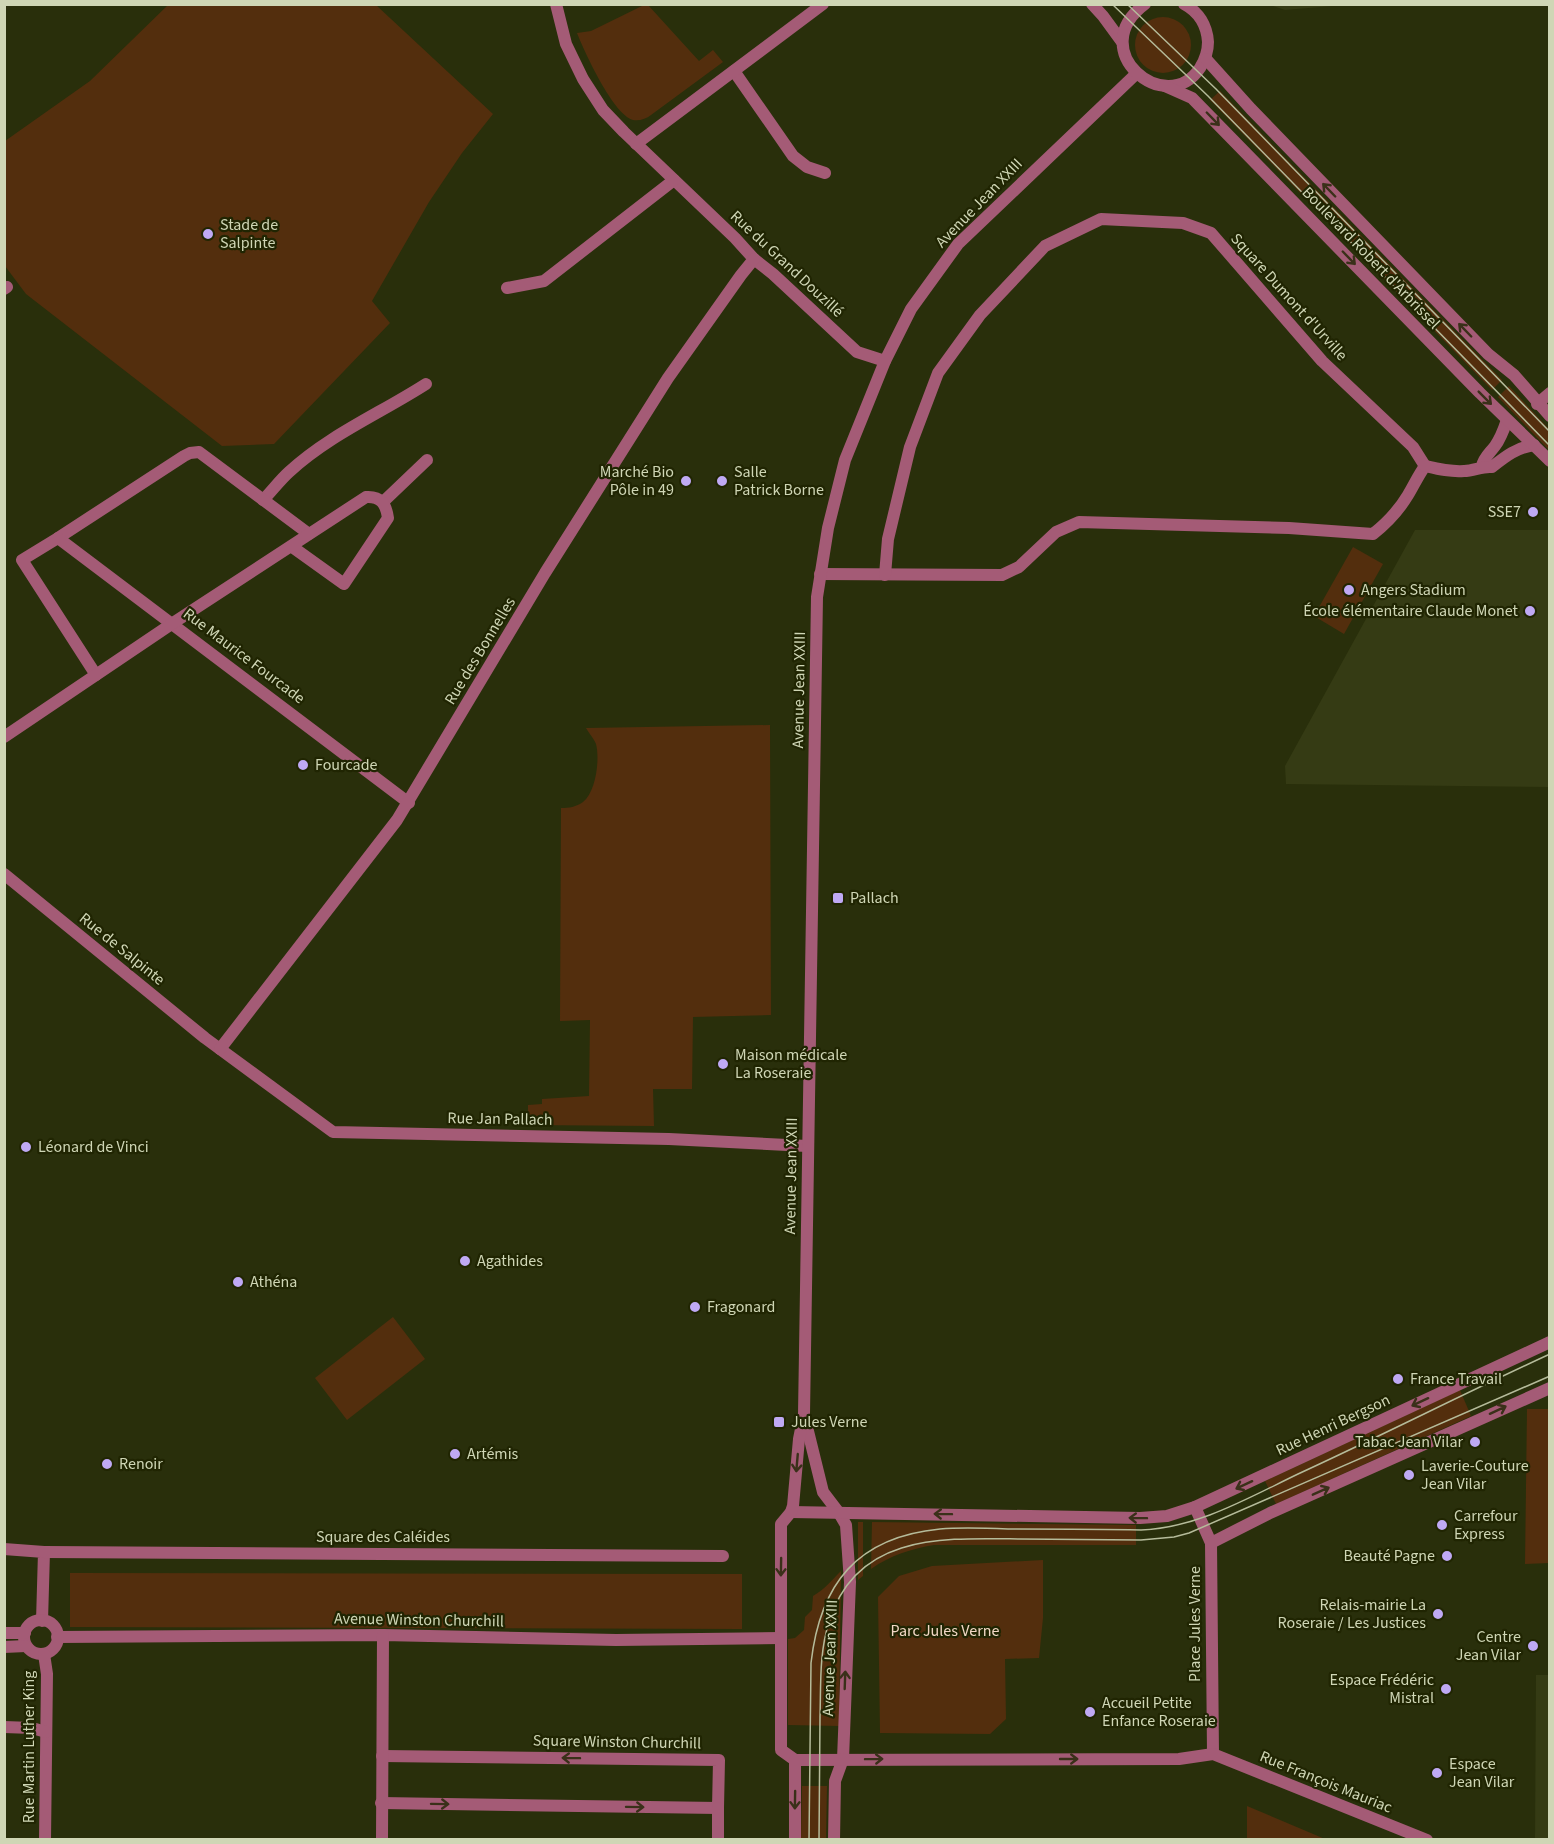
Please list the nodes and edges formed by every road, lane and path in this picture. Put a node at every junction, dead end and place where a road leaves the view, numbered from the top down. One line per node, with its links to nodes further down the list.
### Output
1 (556, 4): 11 (street, Rue du Grand Douzillé)
2 (823, 4): 8 (street)
3 (1092, 4): 6 (street)
4 (1145, 4): 6 (street)
5 (1184, 4): 7 (street)
6 (1122, 42): 9 (street)
7 (1206, 58): 10 (street); 19 (street, Boulevard Robert d'Arbrissel, one-way to 7)
8 (734, 71): 11 (street); 12 (street)
9 (1136, 74): 10 (street, Boulevard Robert d'Arbrissel); 16 (street, Avenue Jean XXIII)
10 (1165, 86): 21 (street, Boulevard Robert d'Arbrissel, one-way to 21)
11 (636, 144): 13 (street, Rue du Grand Douzillé)
12 (825, 173)
13 (674, 180): 14 (street, Rue du Grand Douzillé); 15 (street)
14 (754, 259): 16 (street, Rue du Grand Douzillé); 37 (street, Rue des Bonnelles)
15 (507, 288)
16 (885, 361): 32 (street, Avenue Jean XXIII)
17 (426, 384): 27 (street)
18 (1550, 393): 19 (street)
19 (1537, 404): 20 (street, Boulevard Robert d'Arbrissel)
20 (1550, 416)
21 (1507, 420): 22 (street, Boulevard Robert d'Arbrissel); 26 (street)
22 (1534, 446): 24 (street, Boulevard Robert d'Arbrissel); 26 (street)
23 (427, 460): 28 (street)
24 (1550, 461)
25 (1425, 466): 26 (street); 33 (street); 33 (street, Square Dumont d'Urville)
26 (1482, 466)
27 (263, 500): 29 (street); 30 (street)
28 (382, 501): 29 (street); 31 (street)
29 (309, 534): 31 (street)
30 (58, 538): 34 (street, Rue Maurice Fourcade); 35 (street)
31 (291, 546): 34 (street)
32 (820, 574): 33 (street); 40 (street, Avenue Jean XXIII)
33 (885, 575)
34 (173, 623): 35 (street); 37 (street, Rue Maurice Fourcade)
35 (96, 675): 36 (street)
36 (4, 737)
37 (409, 803): 39 (street, Rue des Bonnelles)
38 (4, 874): 39 (street, Rue de Salpinte)
39 (220, 1049): 40 (street, Rue Jan Pallach)
40 (807, 1146): 43 (street, Avenue Jean XXIII)
41 (1550, 1342): 44 (street, Rue Henri Bergson, one-way to 44)
42 (1550, 1388): 47 (street, one-way to 42)
43 (804, 1414): 45 (street, Avenue Jean XXIII, one-way to 45); 46 (street, Avenue Jean XXIII)
44 (1195, 1508): 46 (street, one-way to 46); 47 (street, Place Jules Verne)
45 (791, 1512): 46 (street); 56 (street, Avenue Jean XXIII, one-way to 56)
46 (839, 1513): 64 (street, Avenue Jean XXIII, one-way to 46)
47 (1211, 1543): 62 (street, Place Jules Verne)
48 (4, 1549): 49 (street, Square des Caléides)
49 (44, 1552): 50 (street, Square des Caléides); 51 (street)
50 (723, 1556)
51 (42, 1621): 53 (street); 55 (street)
52 (4, 1633): 53 (street)
53 (25, 1633): 57 (street)
54 (382, 1635): 55 (street, Avenue Winston Churchill); 56 (street, Avenue Winston Churchill); 63 (street)
55 (57, 1636): 59 (street)
56 (780, 1638): 65 (street, Avenue Jean XXIII)
57 (26, 1646): 58 (street); 59 (street)
58 (4, 1647)
59 (44, 1654): 61 (street, Rue Martin Luther King)
60 (4, 1727): 61 (street)
61 (46, 1732): 68 (street, Rue Martin Luther King)
62 (1213, 1754): 64 (street, one-way to 62); 73 (street, Rue François Mauriac)
63 (382, 1756): 66 (street); 67 (street, Square Winston Churchill, one-way to 63)
64 (843, 1759): 65 (street); 72 (street, Avenue Jean XXIII)
65 (795, 1760): 71 (street, one-way to 71)
66 (381, 1803): 67 (street, one-way to 67); 69 (street)
67 (718, 1808): 70 (street)
68 (45, 1839)
69 (382, 1839)
70 (718, 1839)
71 (795, 1839)
72 (834, 1839)
73 (1427, 1839)

